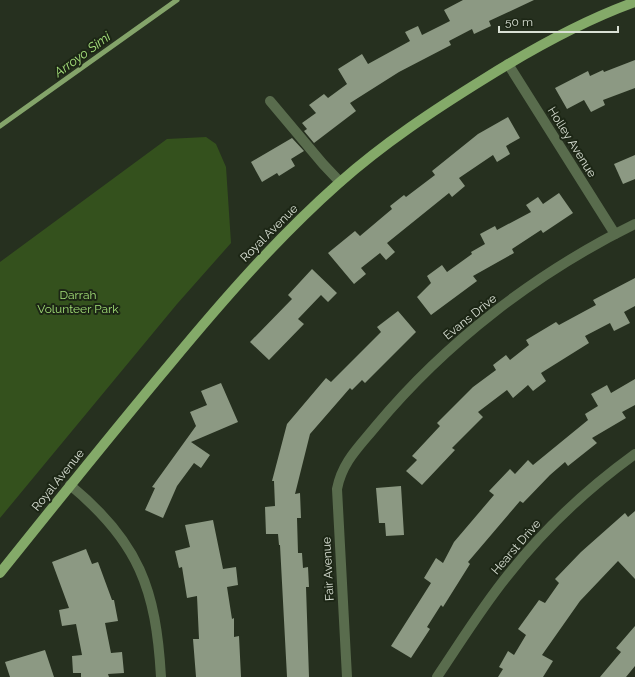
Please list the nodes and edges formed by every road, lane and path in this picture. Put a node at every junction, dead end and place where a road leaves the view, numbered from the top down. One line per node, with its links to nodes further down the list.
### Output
1 (635, 2): 2 (main road, Royal Avenue)
2 (508, 64): 4 (main road, Royal Avenue); 6 (street, Holley Avenue)
3 (270, 101): 4 (street)
4 (340, 182): 9 (main road, Royal Avenue)
5 (635, 224): 6 (street, Evans Drive)
6 (615, 234): 8 (street, Evans Drive)
7 (635, 454): 13 (street, Hearst Drive)
8 (346, 461): 12 (street, Fair Avenue)
9 (70, 485): 10 (main road, Royal Avenue); 11 (street)
10 (0, 573)
11 (161, 677)
12 (347, 677)
13 (438, 677)

